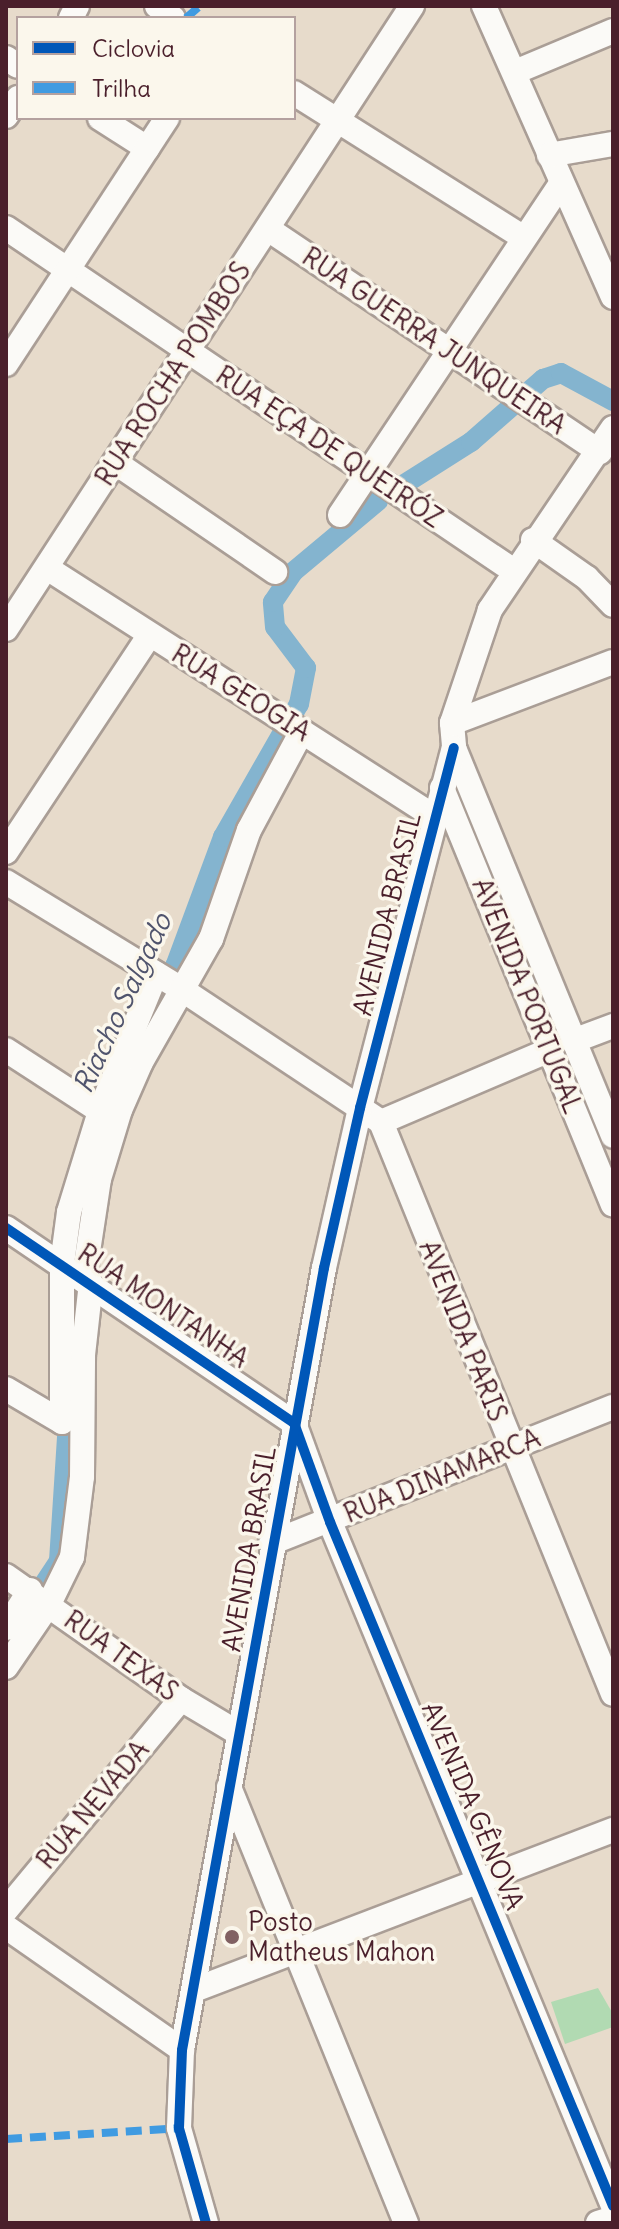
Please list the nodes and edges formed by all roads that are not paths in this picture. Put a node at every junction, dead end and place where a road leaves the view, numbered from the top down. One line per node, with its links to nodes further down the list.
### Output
1 (412, 6): 6 (street, RUA ROCHA POMBOS)
2 (484, 6): 4 (street)
3 (613, 31): 4 (street)
4 (515, 72): 11 (street)
5 (296, 94): 6 (street)
6 (337, 118): 14 (street, RUA ROCHA POMBOS); 15 (street)
7 (103, 120): 10 (street)
8 (166, 120): 10 (street)
9 (613, 144): 11 (street)
10 (147, 148): 16 (street)
11 (549, 155): 12 (street)
12 (561, 183): 15 (street); 17 (street)
13 (6, 228): 16 (street, RUA EÇA DE QUEIRÓZ)
14 (268, 229): 18 (street, RUA ROCHA POMBOS); 19 (street, RUA GUERRA JUNQUEIRA)
15 (523, 237): 19 (street)
16 (66, 267): 18 (street, RUA EÇA DE QUEIRÓZ); 20 (street)
17 (613, 297)
18 (186, 349): 23 (street, RUA ROCHA POMBOS); 24 (street, RUA EÇA DE QUEIRÓZ)
19 (447, 351): 22 (street, RUA GUERRA JUNQUEIRA); 24 (street)
20 (6, 364)
21 (613, 428): 22 (street)
22 (600, 452): 26 (street)
23 (116, 463): 27 (street, RUA ROCHA POMBOS); 29 (street)
24 (367, 475): 25 (street); 28 (street, RUA EÇA DE QUEIRÓZ)
25 (340, 515)
26 (533, 540): 28 (street); 30 (street)
27 (47, 568): 31 (street, RUA ROCHA POMBOS); 32 (street, RUA GEOGIA)
28 (514, 571): 34 (street)
29 (275, 572)
30 (613, 605)
31 (6, 629)
32 (149, 636): 35 (street, RUA GEOGIA); 39 (street)
33 (613, 662): 34 (street)
34 (452, 723): 36 (street)
35 (301, 730): 38 (street, RUA GEOGIA); 41 (street)
36 (454, 748): 37 (street, AVENIDA BRASIL); 43 (street, AVENIDA PORTUGAL)
37 (442, 788): 38 (street, AVENIDA BRASIL); 45 (street, AVENIDA PORTUGAL)
38 (435, 817): 46 (street, AVENIDA BRASIL)
39 (6, 852)
40 (6, 882): 41 (street)
41 (169, 982): 46 (street); 47 (street); 52 (street)
42 (613, 1026): 43 (street)
43 (573, 1041): 49 (street, AVENIDA PORTUGAL)
44 (6, 1050): 47 (street)
45 (550, 1050): 48 (street); 50 (street, AVENIDA PORTUGAL)
46 (360, 1108): 48 (street); 55 (street, AVENIDA BRASIL)
47 (100, 1111): 52 (street)
48 (381, 1122): 56 (street, AVENIDA PARIS)
49 (613, 1136)
50 (613, 1204)
51 (6, 1228): 52 (street, RUA MONTANHA)
52 (77, 1273): 53 (street); 55 (street, RUA MONTANHA); 60 (street)
53 (6, 1389)
54 (613, 1407): 56 (street, RUA DINAMARCA)
55 (294, 1423): 57 (street, AVENIDA GÊNOVA); 58 (street, AVENIDA BRASIL)
56 (510, 1447): 57 (street, RUA DINAMARCA); 63 (street, AVENIDA PARIS)
57 (330, 1522): 58 (street, RUA DINAMARCA); 68 (street, AVENIDA GÊNOVA)
58 (271, 1543): 65 (street, AVENIDA BRASIL)
59 (6, 1576): 60 (street, RUA TEXAS)
60 (37, 1595): 61 (street); 62 (street); 64 (street, RUA TEXAS)
61 (6, 1628)
62 (6, 1667)
63 (613, 1694)
64 (181, 1699): 65 (street, RUA TEXAS); 69 (street, RUA NEVADA)
65 (238, 1733): 66 (street, AVENIDA BRASIL)
66 (229, 1787): 71 (street); 72 (street, AVENIDA BRASIL)
67 (613, 1830): 68 (street)
68 (480, 1878): 71 (street); 74 (street, AVENIDA GÊNOVA)
69 (6, 1910)
70 (6, 1927): 73 (street)
71 (295, 1953): 72 (street); 77 (street)
72 (194, 1990): 73 (street, AVENIDA BRASIL)
73 (182, 2050): 76 (street, AVENIDA BRASIL)
74 (613, 2206)
75 (613, 2218): 78 (street)
76 (206, 2223)
77 (406, 2223)
78 (598, 2223)

